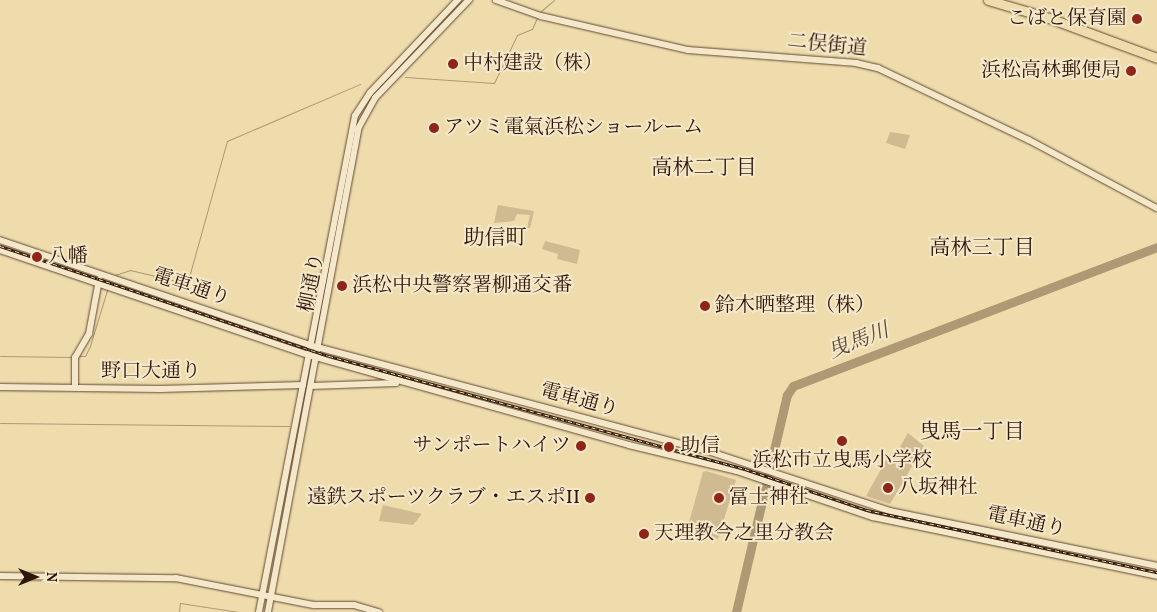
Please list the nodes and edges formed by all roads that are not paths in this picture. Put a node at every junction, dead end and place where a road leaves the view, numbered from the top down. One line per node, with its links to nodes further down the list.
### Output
1 (458, 0): 13 (street, 柳通り)
2 (469, 0): 14 (street, 柳通り)
3 (496, 0): 8 (street, 二俣街道)
4 (988, 0): 7 (highway)
5 (1005, 0): 6 (highway)
6 (1157, 54)
7 (1157, 58)
8 (1157, 208)
9 (0, 240): 11 (street, 電車通り)
10 (0, 250): 12 (street, 電車通り)
11 (100, 274): 12 (street); 13 (street, 電車通り)
12 (98, 283): 15 (street, 電車通り); 20 (street)
13 (310, 345): 14 (street, 電車通り); 15 (street, 柳通り)
14 (317, 347): 15 (street, 柳通り); 21 (street, 電車通り)
15 (312, 356): 17 (street, 柳通り); 18 (street, 柳通り); 23 (street, 電車通り)
16 (396, 383): 18 (street)
17 (303, 385): 20 (street, 野口大通り); 24 (street, 柳通り)
18 (311, 386): 25 (street, 柳通り)
19 (0, 387): 20 (street, 野口大通り)
20 (76, 388)
21 (1157, 566)
22 (0, 576): 24 (street)
23 (1157, 576)
24 (262, 595): 25 (street); 26 (street, 柳通り)
25 (271, 597): 27 (street, 柳通り); 28 (street)
26 (259, 612)
27 (268, 612)
28 (379, 612)

